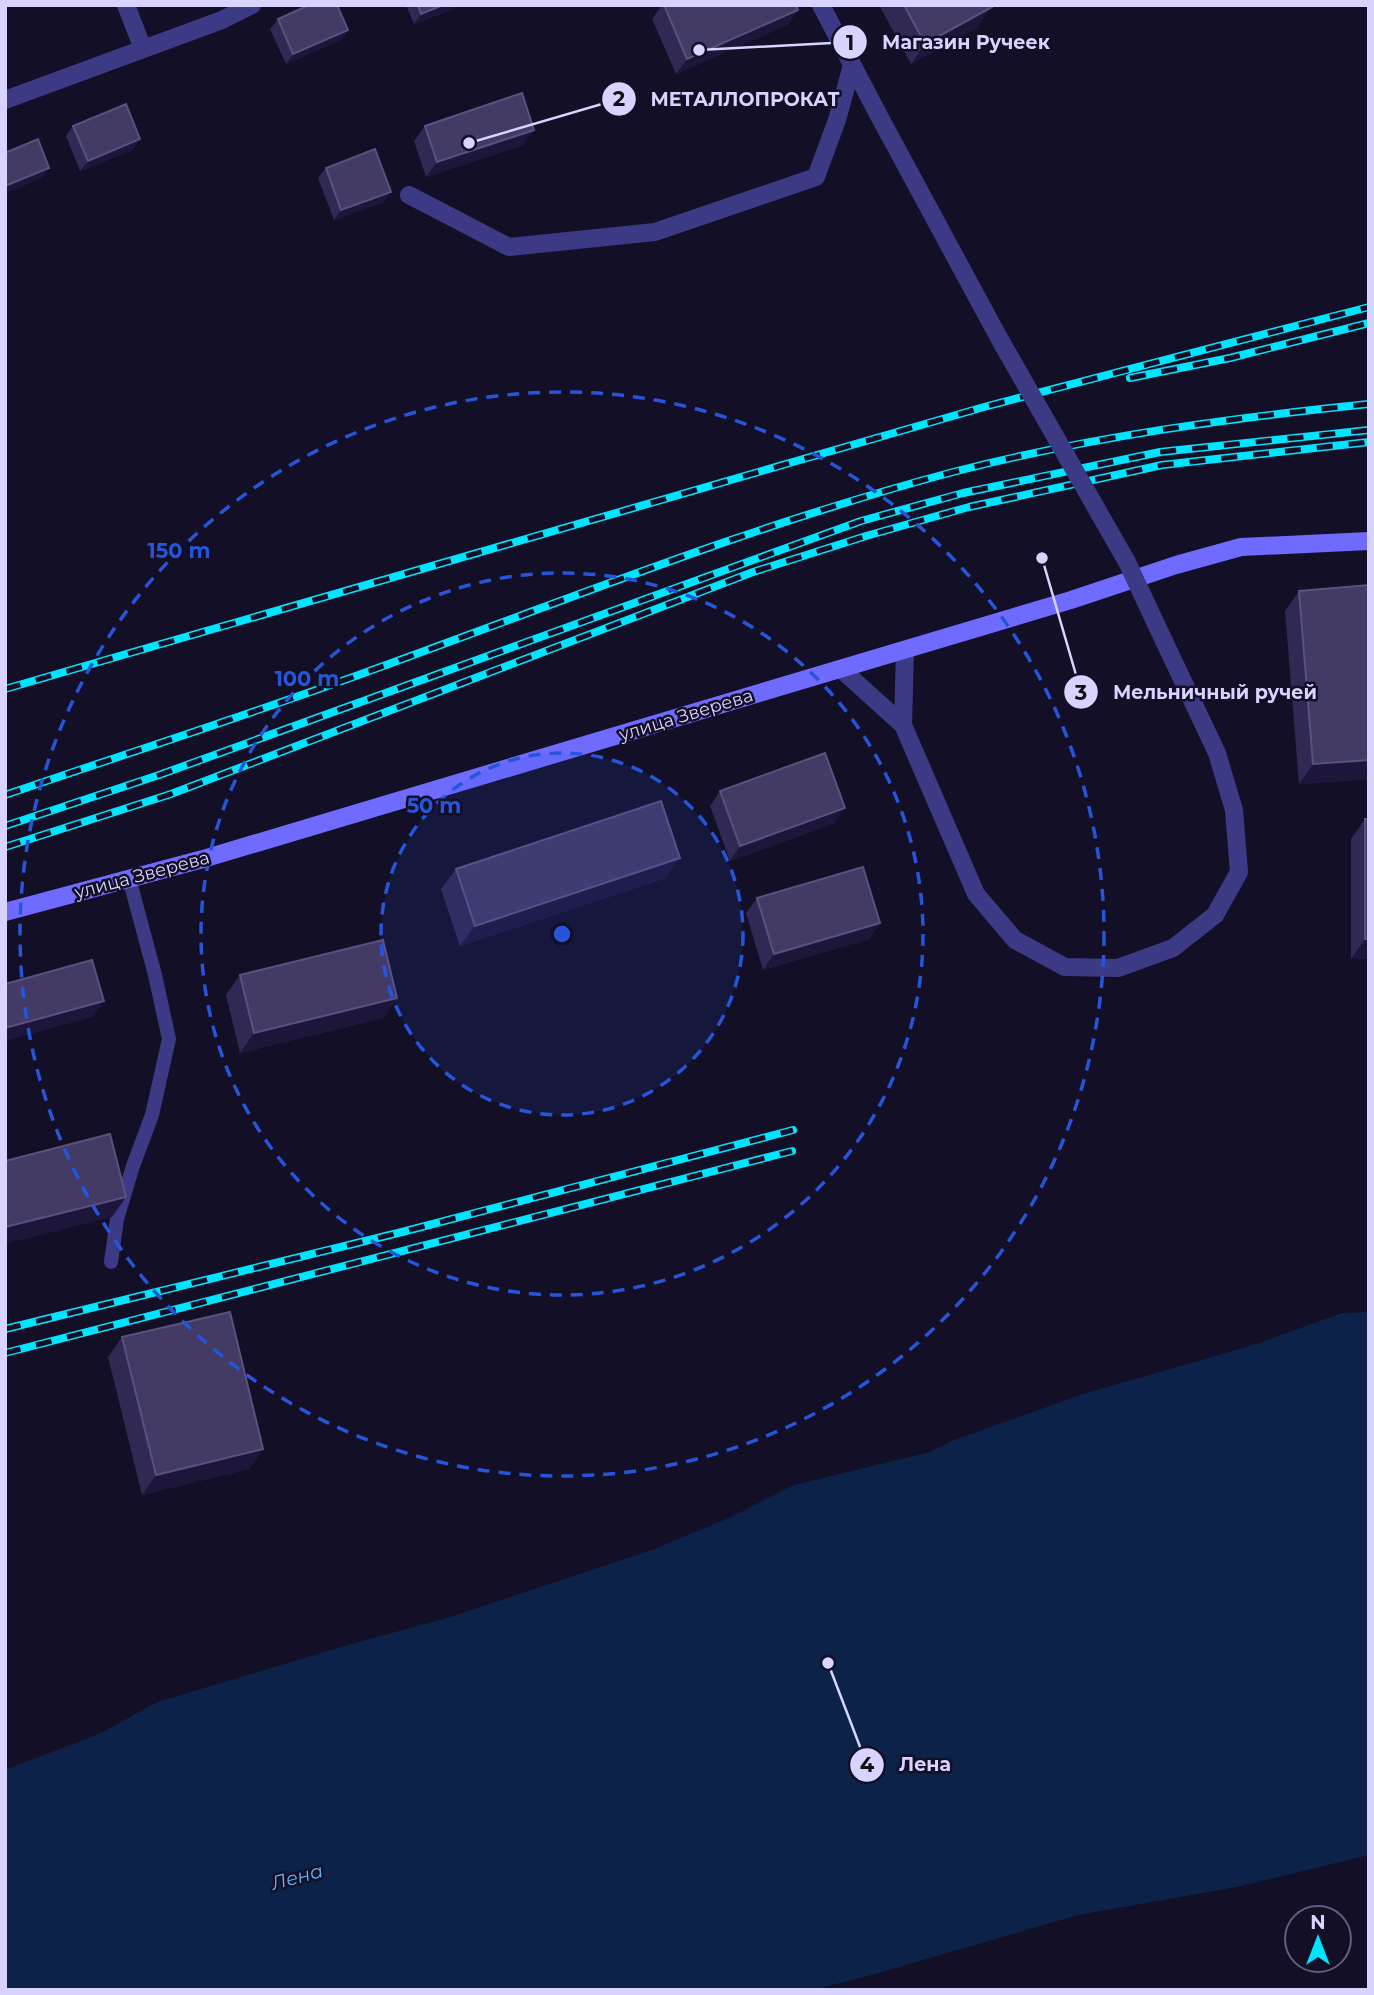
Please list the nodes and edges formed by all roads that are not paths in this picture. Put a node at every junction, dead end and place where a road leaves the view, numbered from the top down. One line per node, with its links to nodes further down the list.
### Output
1 (126, 5): 4 (street)
2 (252, 5): 4 (street)
3 (821, 5): 5 (street)
4 (143, 49): 6 (street)
5 (852, 65): 7 (street); 11 (street, bridge)
6 (5, 100)
7 (409, 195)
8 (1369, 541): 9 (main road, улица Зверева)
9 (905, 650): 10 (main road, улица Зверева); 11 (street)
10 (841, 669): 11 (street); 12 (main road, улица Зверева)
11 (903, 725)
12 (129, 878): 13 (main road, улица Зверева); 14 (lane)
13 (5, 912)
14 (111, 1262)

